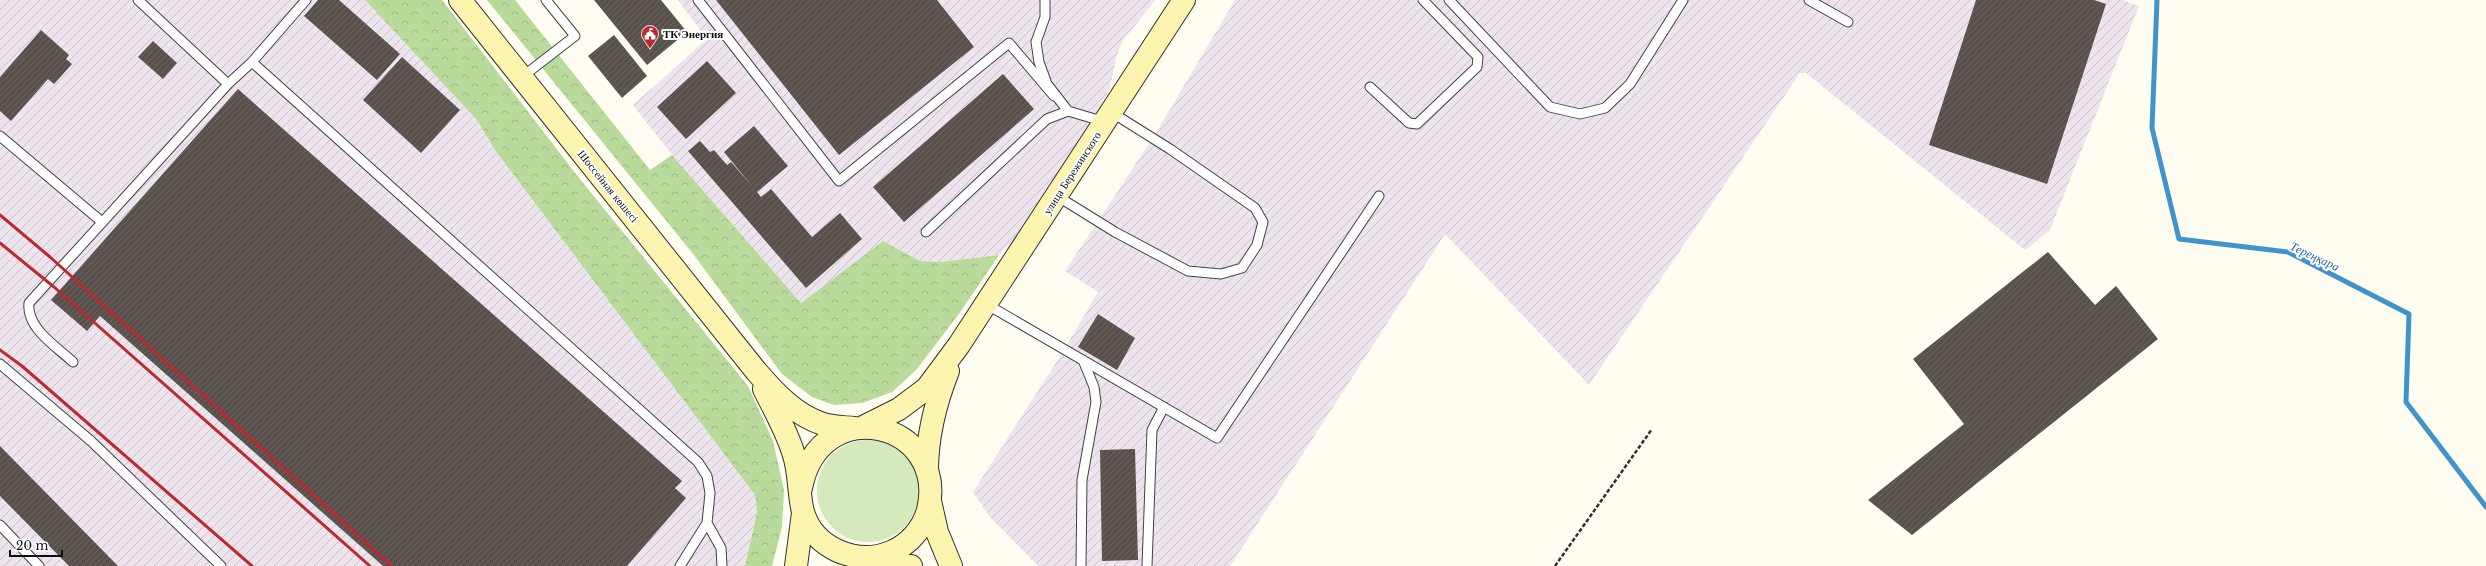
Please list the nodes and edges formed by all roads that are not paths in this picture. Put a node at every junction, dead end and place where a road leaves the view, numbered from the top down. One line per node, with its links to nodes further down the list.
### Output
1 (138, 0): 15 (lane)
2 (306, 0): 13 (lane)
3 (460, 0): 14 (main road, Шоссейная көшесі)
4 (546, 0): 14 (lane)
5 (698, 0): 17 (lane)
6 (1045, 0): 17 (lane)
7 (1184, 0): 19 (main road, улица Бережинского)
8 (1423, 0): 16 (lane)
9 (1449, 0): 10 (lane)
10 (1683, 0)
11 (1808, 0): 12 (lane)
12 (1848, 22)
13 (252, 62): 15 (lane); 37 (lane)
14 (522, 77): 30 (main road, Шоссейная көшесі)
15 (228, 84): 23 (lane)
16 (1370, 87)
17 (1054, 96): 18 (lane)
18 (1068, 112): 19 (lane); 24 (lane)
19 (1108, 117): 21 (main road, улица Бережинского); 21 (lane)
20 (0, 136): 23 (lane)
21 (1057, 196): 25 (main road, улица Бережинского)
22 (1379, 196): 31 (lane)
23 (102, 222): 28 (lane)
24 (926, 232)
25 (986, 304): 26 (main road, улица Бережинского); 27 (lane)
26 (959, 345): 32 (main road); 33 (main road)
27 (1083, 360): 31 (lane); 48 (lane)
28 (73, 362)
29 (0, 364): 41 (lane)
30 (756, 371): 32 (main road); 34 (main road)
31 (1164, 407): 49 (lane)
32 (859, 428): 33 (main road); 34 (main road)
33 (927, 471): 35 (main road)
34 (800, 488): 36 (main road)
35 (930, 501): 39 (main road); 47 (main road)
36 (804, 513): 39 (main road); 44 (main road)
37 (707, 523): 42 (lane); 43 (lane)
38 (0, 525): 40 (lane)
39 (869, 557): 45 (main road); 46 (main road)
40 (39, 566)
41 (221, 566)
42 (680, 566)
43 (722, 566)
44 (796, 566)
45 (840, 566)
46 (911, 566)
47 (951, 566)
48 (1081, 566)
49 (1147, 566)

